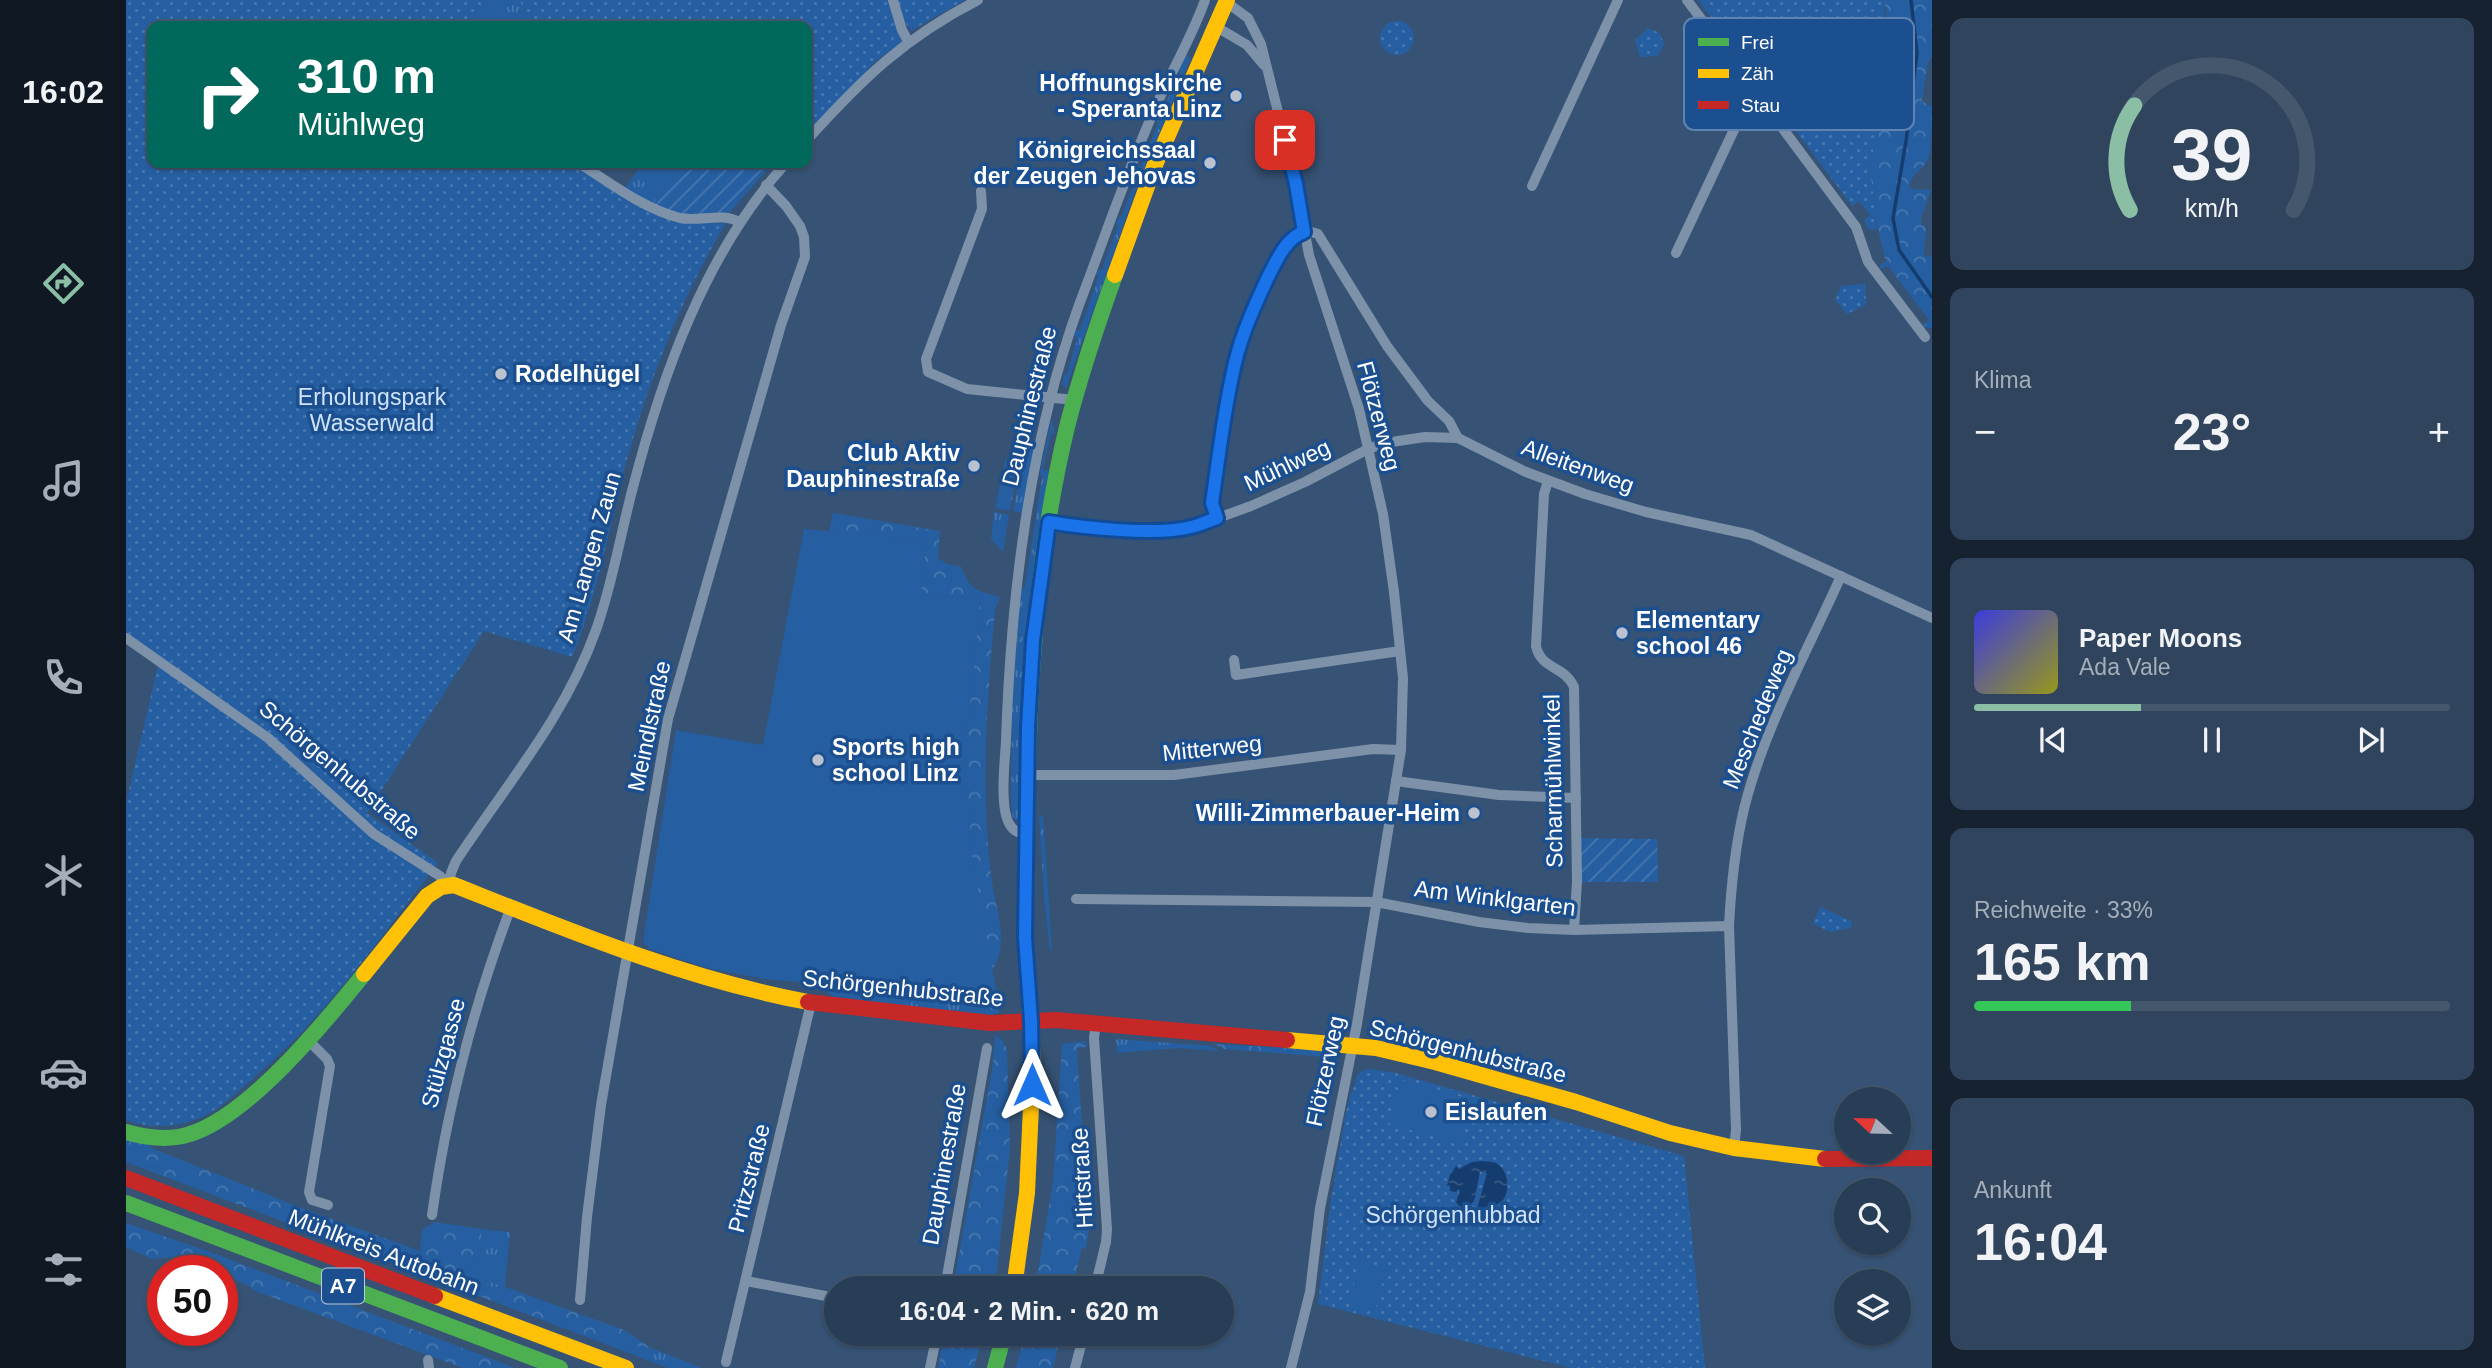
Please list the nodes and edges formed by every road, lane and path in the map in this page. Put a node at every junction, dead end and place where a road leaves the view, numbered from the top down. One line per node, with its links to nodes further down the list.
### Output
1 (893, 0): 9 (street)
2 (978, 0): 9 (street)
3 (1205, 0): 23 (street, Dauphinestraße)
4 (1618, 0): 17 (street)
5 (1687, 0): 7 (street)
6 (1226, 1): 8 (main road, Dauphinestraße); 10 (street, Flötzerweg)
7 (1700, 18)
8 (1215, 26): 10 (street, Flötzerweg); 24 (main road, Dauphinestraße)
9 (906, 38): 13 (street)
10 (1267, 70): 20 (street, Flötzerweg)
11 (1734, 130): 21 (street)
12 (1783, 130): 22 (street)
13 (812, 135)
14 (587, 168): 19 (street)
15 (781, 168): 16 (street, Am Langen Zaun)
16 (766, 185): 19 (street, Am Langen Zaun); 46 (street, Meindlstraße)
17 (1532, 186)
18 (981, 191): 23 (street)
19 (739, 222): 40 (street, Am Langen Zaun)
20 (1304, 232): 25 (street, Alleitenweg); 26 (street, Flötzerweg); 28 (street)
21 (1676, 253)
22 (1925, 337)
23 (1052, 397): 24 (street); 39 (street, Dauphinestraße)
24 (1074, 400): 29 (main road, Dauphinestraße)
25 (1458, 438): 26 (street, Mühlweg); 27 (street, Alleitenweg)
26 (1368, 449): 28 (street, Mühlweg); 33 (street, Flötzerweg)
27 (1548, 481): 30 (street, Alleitenweg); 38 (street, Scharmühlwinkel)
28 (1217, 518): 29 (street, Mühlweg)
29 (1049, 522): 36 (main road, Dauphinestraße)
30 (1841, 576): 31 (street, Alleitenweg); 44 (street, Meschedeweg)
31 (1932, 618)
32 (126, 638): 40 (street, Schörgenhubstraße)
33 (1400, 651): 34 (street); 35 (street, Flötzerweg)
34 (1234, 660)
35 (1401, 750): 36 (street, Mitterweg); 37 (street, Flötzerweg)
36 (1028, 775): 39 (main road, Dauphinestraße)
37 (1396, 781): 38 (street); 42 (street, Flötzerweg)
38 (1576, 798): 45 (street, Scharmühlwinkel)
39 (1028, 835): 48 (main road, Dauphinestraße)
40 (449, 885): 43 (main road, Schörgenhubstraße); 50 (main road)
41 (1076, 899): 42 (street, Am Winklgarten)
42 (1376, 902): 45 (street, Am Winklgarten); 51 (street, Flötzerweg)
43 (511, 907): 46 (main road, Schörgenhubstraße); 59 (street, Stülzgasse)
44 (1729, 926): 45 (street, Am Winklgarten); 54 (street)
45 (1574, 930)
46 (628, 953): 47 (main road, Schörgenhubstraße); 65 (street, Meindlstraße)
47 (811, 1003): 48 (main road, Schörgenhubstraße); 63 (street, Pritzstraße)
48 (1031, 1021): 49 (main road, Schörgenhubstraße); 61 (main road, Dauphinestraße)
49 (1096, 1023): 51 (main road, Schörgenhubstraße); 62 (street, Hirtstraße)
50 (309, 1041): 53 (main road); 58 (street)
51 (1353, 1046): 54 (main road, Schörgenhubstraße); 75 (street, Flötzerweg)
52 (987, 1048): 60 (street, Dauphinestraße)
53 (126, 1132)
54 (1734, 1148): 55 (main road, Schörgenhubstraße)
55 (1932, 1158)
56 (126, 1178): 71 (main road, Mühlkreis Autobahn / A7)
57 (126, 1203): 70 (main road, Mühlkreis Autobahn / A7)
58 (328, 1205)
59 (432, 1215)
60 (947, 1276)
61 (1016, 1276)
62 (1098, 1276)
63 (746, 1281): 64 (street); 69 (street, Pritzstraße)
64 (824, 1296)
65 (580, 1300)
66 (935, 1346): 72 (street)
67 (1001, 1346): 73 (main road)
68 (1081, 1346): 74 (street)
69 (726, 1362)
70 (560, 1368)
71 (626, 1368)
72 (930, 1368)
73 (995, 1368)
74 (1075, 1368)
75 (1291, 1368)

